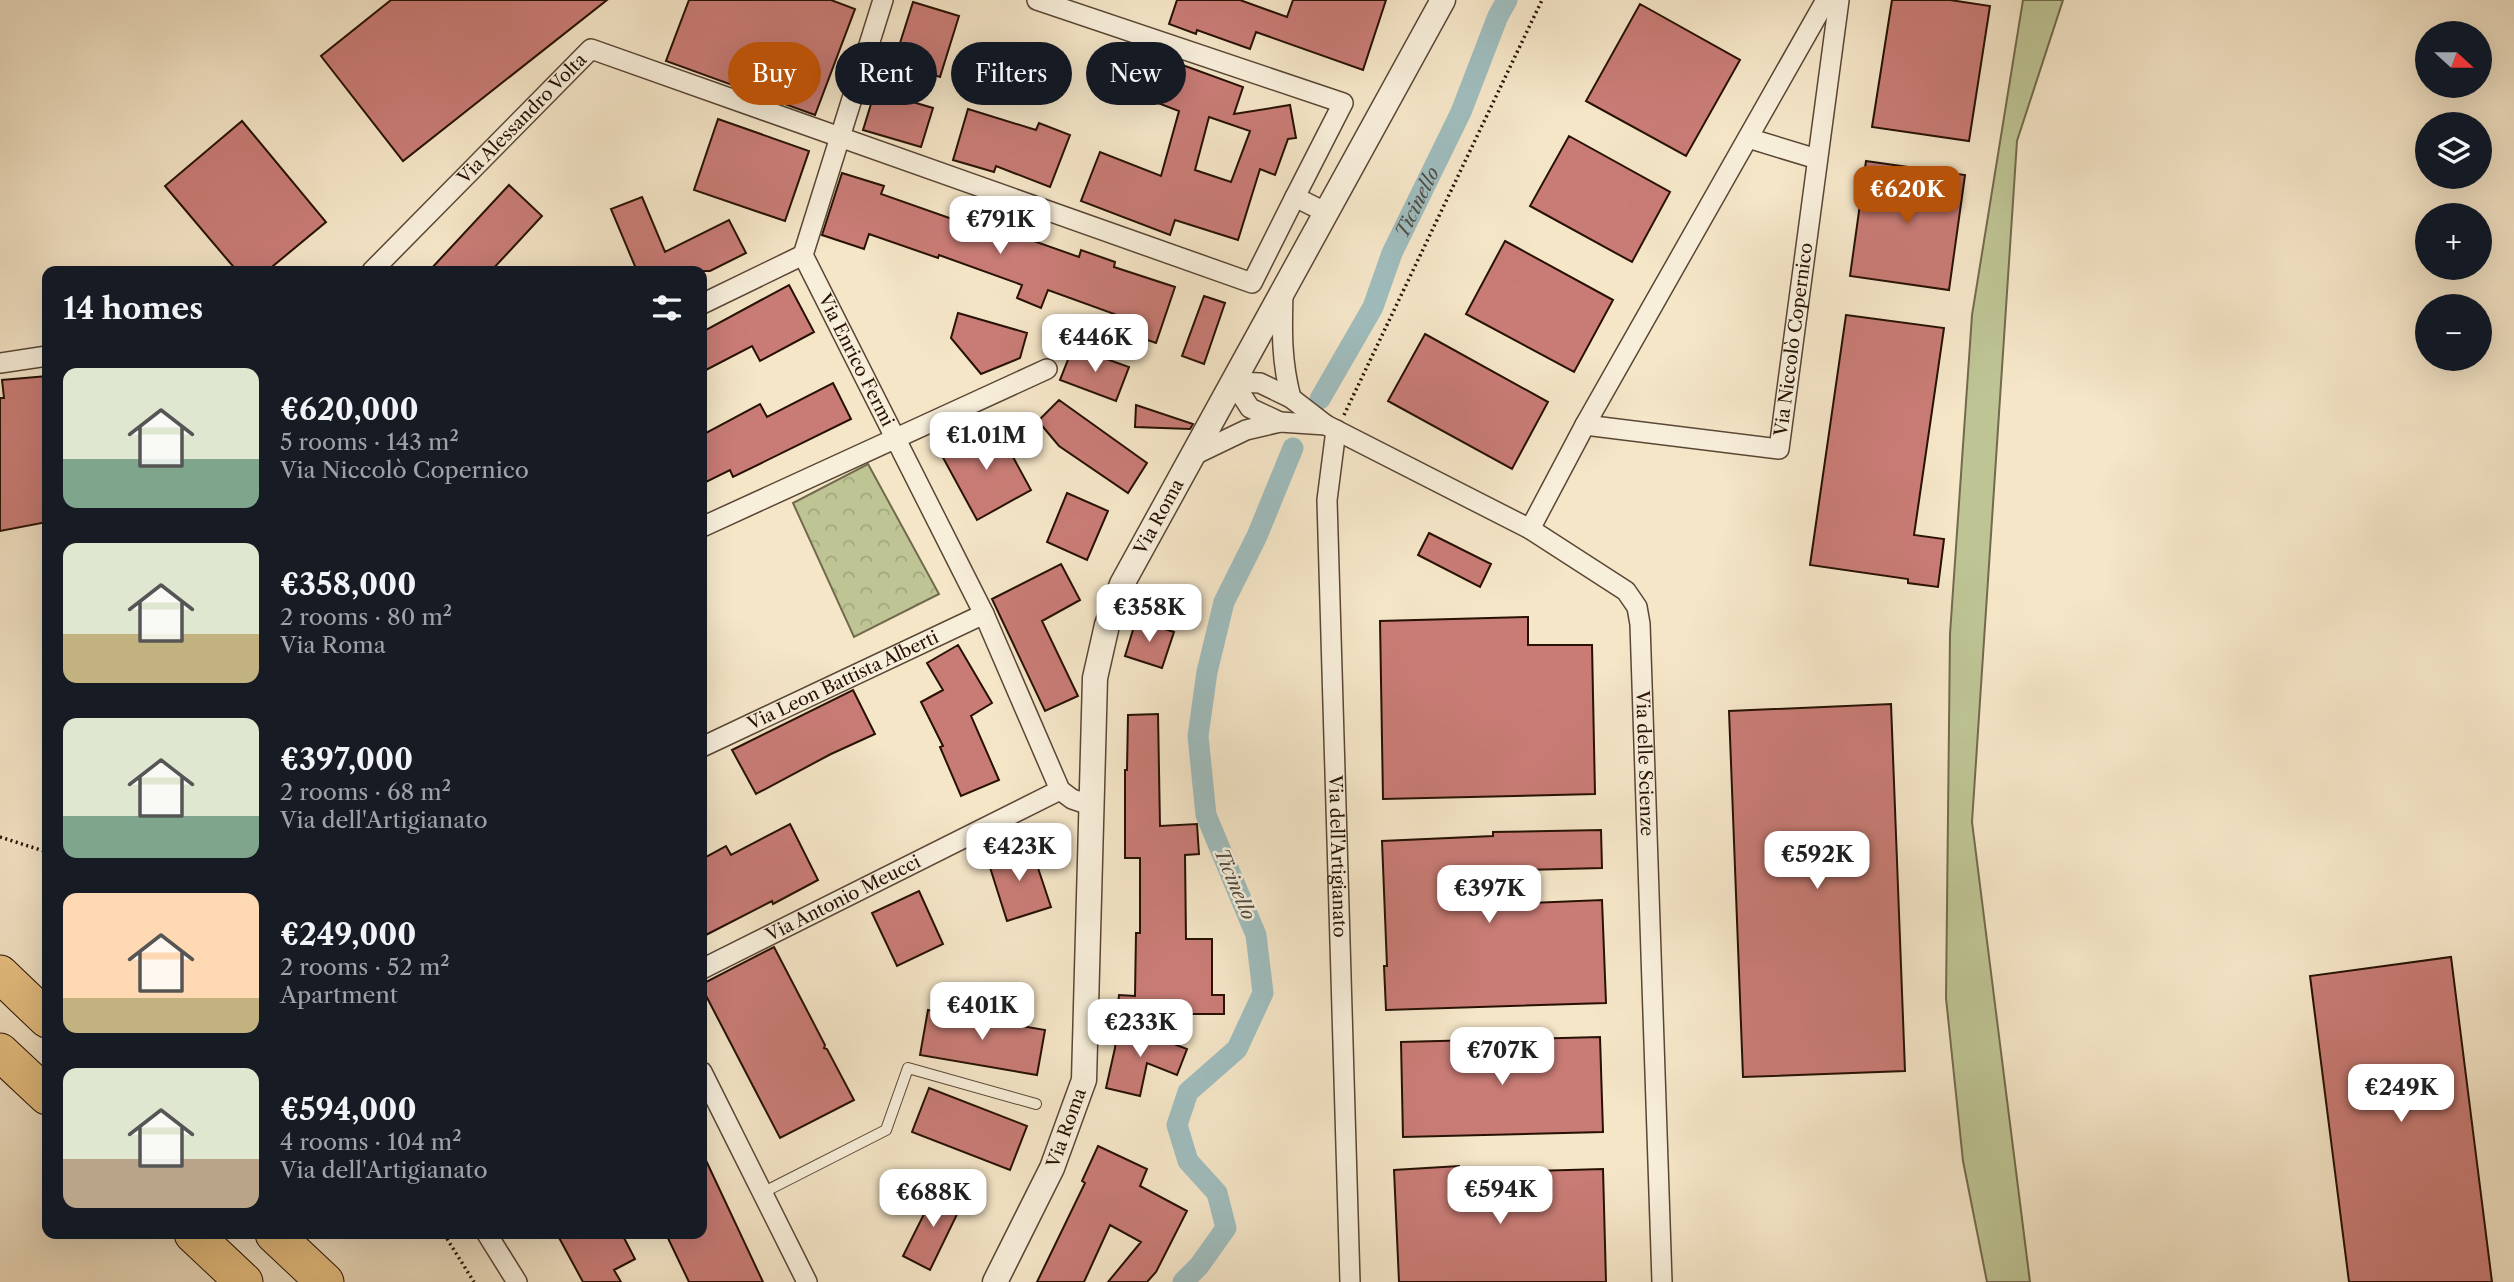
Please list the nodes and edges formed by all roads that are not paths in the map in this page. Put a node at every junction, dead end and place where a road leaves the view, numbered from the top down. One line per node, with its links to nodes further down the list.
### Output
1 (883, 0): 6 (street)
2 (1037, 0): 9 (street)
3 (1443, 0): 10 (street, Via Roma)
4 (1826, 0): 7 (street)
5 (1839, 0): 8 (street, Via Niccolò Copernico)
6 (840, 137): 9 (street, Via Alessandro Volta); 11 (street); 12 (street, Via Alessandro Volta)
7 (1748, 138): 8 (street); 21 (street)
8 (1817, 159): 21 (street, Via Niccolò Copernico)
9 (1295, 197): 10 (street)
10 (1325, 212): 13 (street, Via Roma)
11 (803, 255): 14 (street); 23 (street, Via Enrico Fermi)
12 (377, 266)
13 (1283, 290): 18 (street, Via Roma); 19 (street)
14 (707, 302)
15 (42, 357): 16 (street)
16 (0, 363)
17 (1047, 369): 23 (street)
18 (1233, 382): 19 (street, Via delle Scienze); 20 (street, Via delle Scienze); 24 (street, Via Roma)
19 (1291, 398): 22 (street, Via delle Scienze)
20 (1280, 422): 22 (street, Via delle Scienze); 24 (street, Via delle Scienze)
21 (1585, 425): 26 (street)
22 (1331, 428): 26 (street, Via delle Scienze); 47 (street, Via dell'Artigianato)
23 (895, 439): 25 (street); 27 (street, Via Enrico Fermi)
24 (1192, 456): 30 (street, Via Roma)
25 (707, 525)
26 (1530, 529): 48 (street, Via delle Scienze)
27 (984, 614): 28 (street, Via Leon Battista Alberti); 29 (street, Via Enrico Fermi)
28 (707, 745)
29 (1060, 790): 30 (street); 31 (street, Via Antonio Meucci)
30 (1090, 805): 46 (street, Via Roma)
31 (707, 966)
32 (0, 974): 33 (highway)
33 (42, 1014)
34 (0, 1052): 36 (highway)
35 (707, 1082): 38 (street)
36 (42, 1091)
37 (1036, 1104): 38 (lane)
38 (762, 1193): 45 (street)
39 (198, 1239): 42 (highway)
40 (279, 1239): 43 (highway)
41 (490, 1239): 44 (street)
42 (244, 1282)
43 (325, 1282)
44 (517, 1282)
45 (807, 1282)
46 (995, 1282)
47 (1350, 1282)
48 (1662, 1282)

